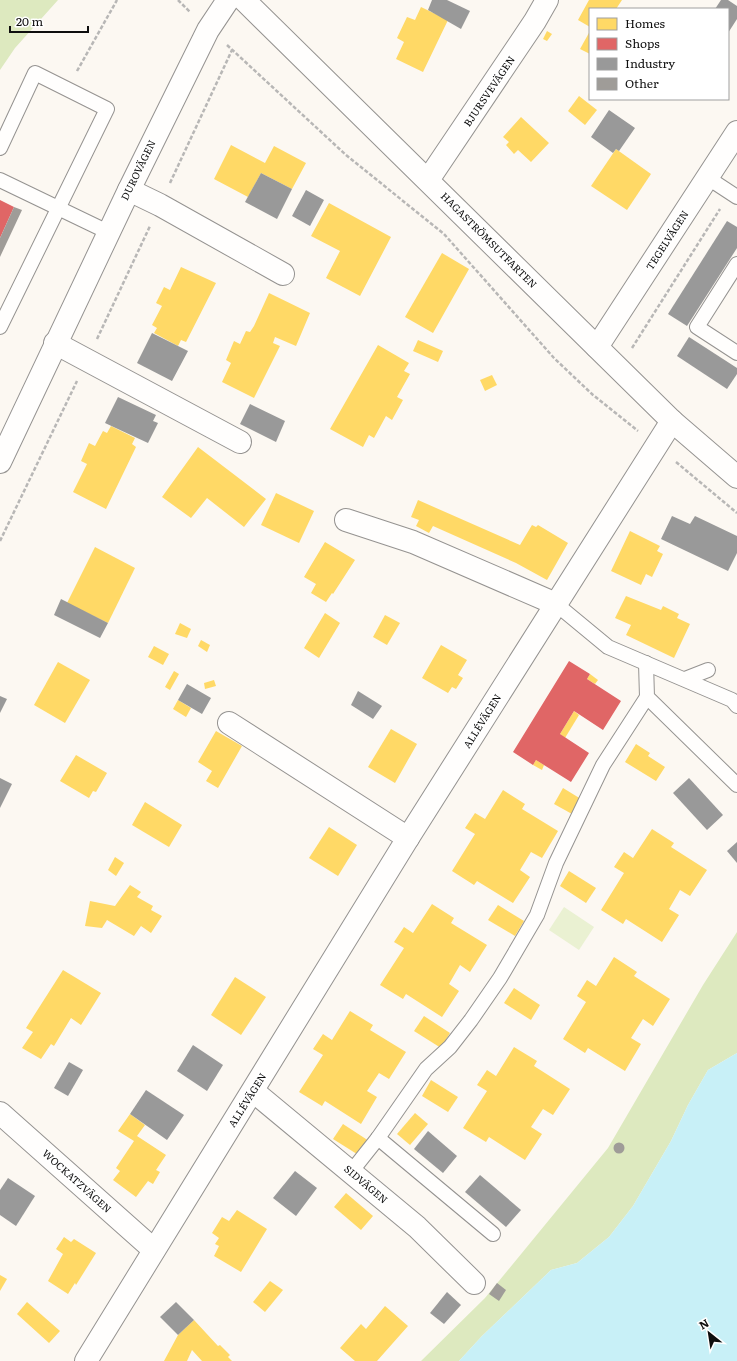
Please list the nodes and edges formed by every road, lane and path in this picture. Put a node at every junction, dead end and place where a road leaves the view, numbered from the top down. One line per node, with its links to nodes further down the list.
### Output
1 (117, 0): 8 (path)
2 (178, 0): 6 (path)
3 (228, 0): 6 (street, DUROVÄGEN)
4 (244, 0): 13 (street, HAGASTRÖMSUTFARTEN)
5 (547, 0): 13 (street, BJURSVEVÄGEN)
6 (208, 30): 7 (path); 14 (street, DUROVÄGEN)
7 (232, 50): 16 (path); 29 (path)
8 (67, 89): 10 (lane); 17 (lane)
9 (737, 132): 11 (street, TEGELVÄGEN)
10 (0, 148)
11 (708, 178): 15 (lane); 23 (street, TEGELVÄGEN)
12 (0, 180): 17 (lane)
13 (428, 180): 23 (street, HAGASTRÖMSUTFARTEN)
14 (128, 190): 16 (street); 18 (street, DUROVÄGEN)
15 (733, 195): 25 (path)
16 (160, 205): 20 (street); 26 (path)
17 (57, 208): 18 (lane); 21 (lane)
18 (108, 232): 22 (street, DUROVÄGEN)
19 (737, 264): 24 (lane)
20 (283, 274)
21 (0, 327)
22 (55, 343): 26 (street); 30 (street, DUROVÄGEN)
23 (597, 347): 27 (street, HAGASTRÖMSUTFARTEN)
24 (737, 353)
25 (627, 354)
26 (87, 360): 28 (street); 34 (path)
27 (672, 421): 29 (street, ALLÉVÄGEN); 31 (street, HAGASTRÖMSUTFARTEN)
28 (240, 442)
29 (656, 445): 32 (path); 35 (street, ALLÉVÄGEN)
30 (3, 448)
31 (737, 476)
32 (737, 513)
33 (346, 520): 35 (street)
34 (0, 541)
35 (556, 604): 36 (lane); 43 (street, ALLÉVÄGEN)
36 (646, 663): 38 (lane); 39 (lane)
37 (708, 670): 38 (lane)
38 (685, 679): 40 (lane)
39 (647, 697): 42 (lane); 46 (lane)
40 (737, 706)
41 (229, 722): 43 (street)
42 (737, 785)
43 (408, 838): 44 (street, ALLÉVÄGEN)
44 (253, 1091): 47 (street, SIDVÄGEN); 49 (street, ALLÉVÄGEN)
45 (0, 1113): 49 (street, WOCKATZVÄGEN)
46 (378, 1138): 47 (lane); 48 (lane)
47 (351, 1172): 50 (street, SIDVÄGEN)
48 (493, 1234)
49 (154, 1250): 51 (street, ALLÉVÄGEN)
50 (474, 1283)
51 (86, 1361)

